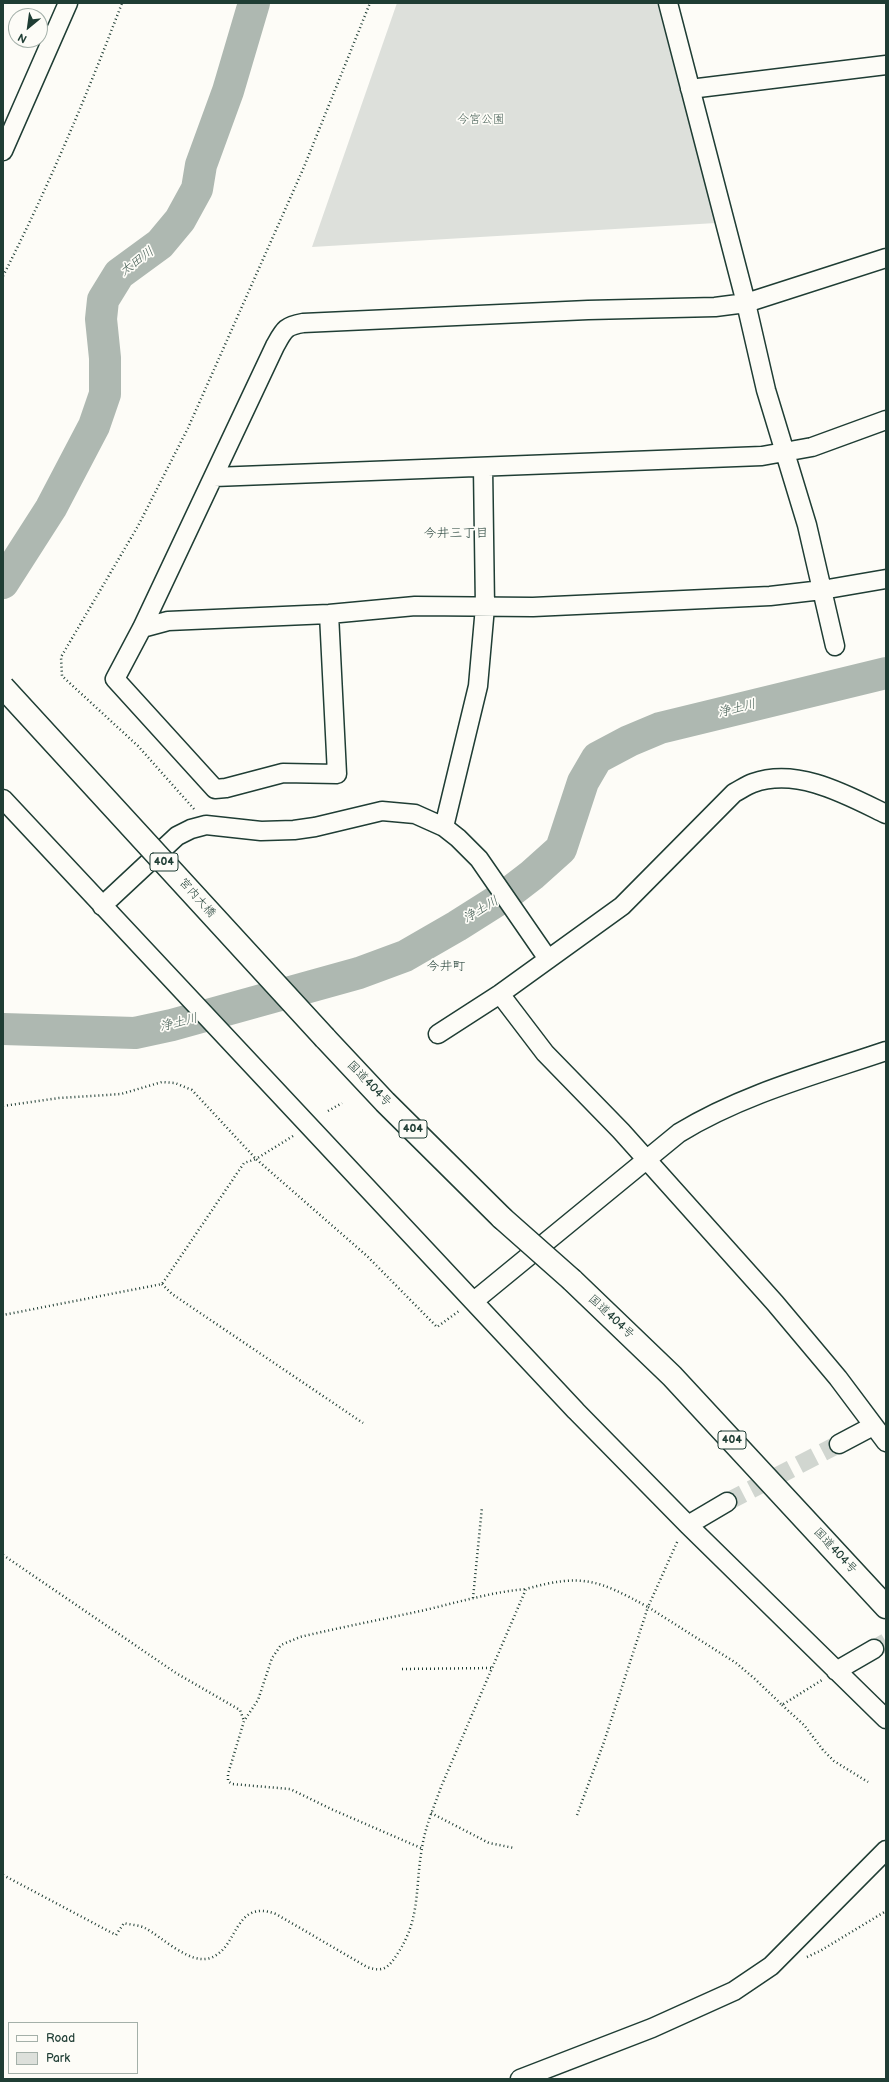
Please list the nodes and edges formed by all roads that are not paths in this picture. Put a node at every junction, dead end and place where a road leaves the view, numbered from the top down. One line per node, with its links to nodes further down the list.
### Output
1 (68, 3): 5 (street)
2 (668, 3): 4 (street)
3 (886, 65): 4 (street)
4 (690, 89): 7 (street)
5 (3, 152)
6 (886, 258): 7 (street)
7 (746, 303): 9 (street); 11 (street)
8 (886, 420): 9 (street)
9 (784, 453): 10 (street); 13 (street)
10 (483, 467): 11 (street); 14 (street)
11 (214, 477): 16 (street)
12 (886, 579): 13 (street)
13 (822, 590): 14 (street); 17 (street)
14 (485, 607): 15 (street); 21 (street)
15 (329, 614): 16 (street); 16 (street)
16 (142, 628)
17 (835, 646)
18 (3, 687): 26 (highway, 宮内大橋 / 404, bridge)
19 (3, 799): 22 (street)
20 (886, 814): 23 (street)
21 (444, 827): 22 (street); 23 (street)
22 (102, 906): 29 (street)
23 (548, 958): 24 (street)
24 (500, 994): 25 (street); 28 (street)
25 (438, 1034)
26 (325, 1038): 35 (highway, 国道404号 / 404, bridge)
27 (886, 1051): 28 (street)
28 (646, 1159): 29 (street); 30 (street)
29 (474, 1301): 34 (street)
30 (873, 1426): 31 (street); 32 (street)
31 (886, 1442)
32 (840, 1444)
33 (726, 1502): 34 (street)
34 (688, 1524): 37 (street)
35 (886, 1607)
36 (874, 1649): 37 (street)
37 (836, 1671): 38 (street)
38 (886, 1719)
39 (886, 1850): 40 (street)
40 (520, 2079)

